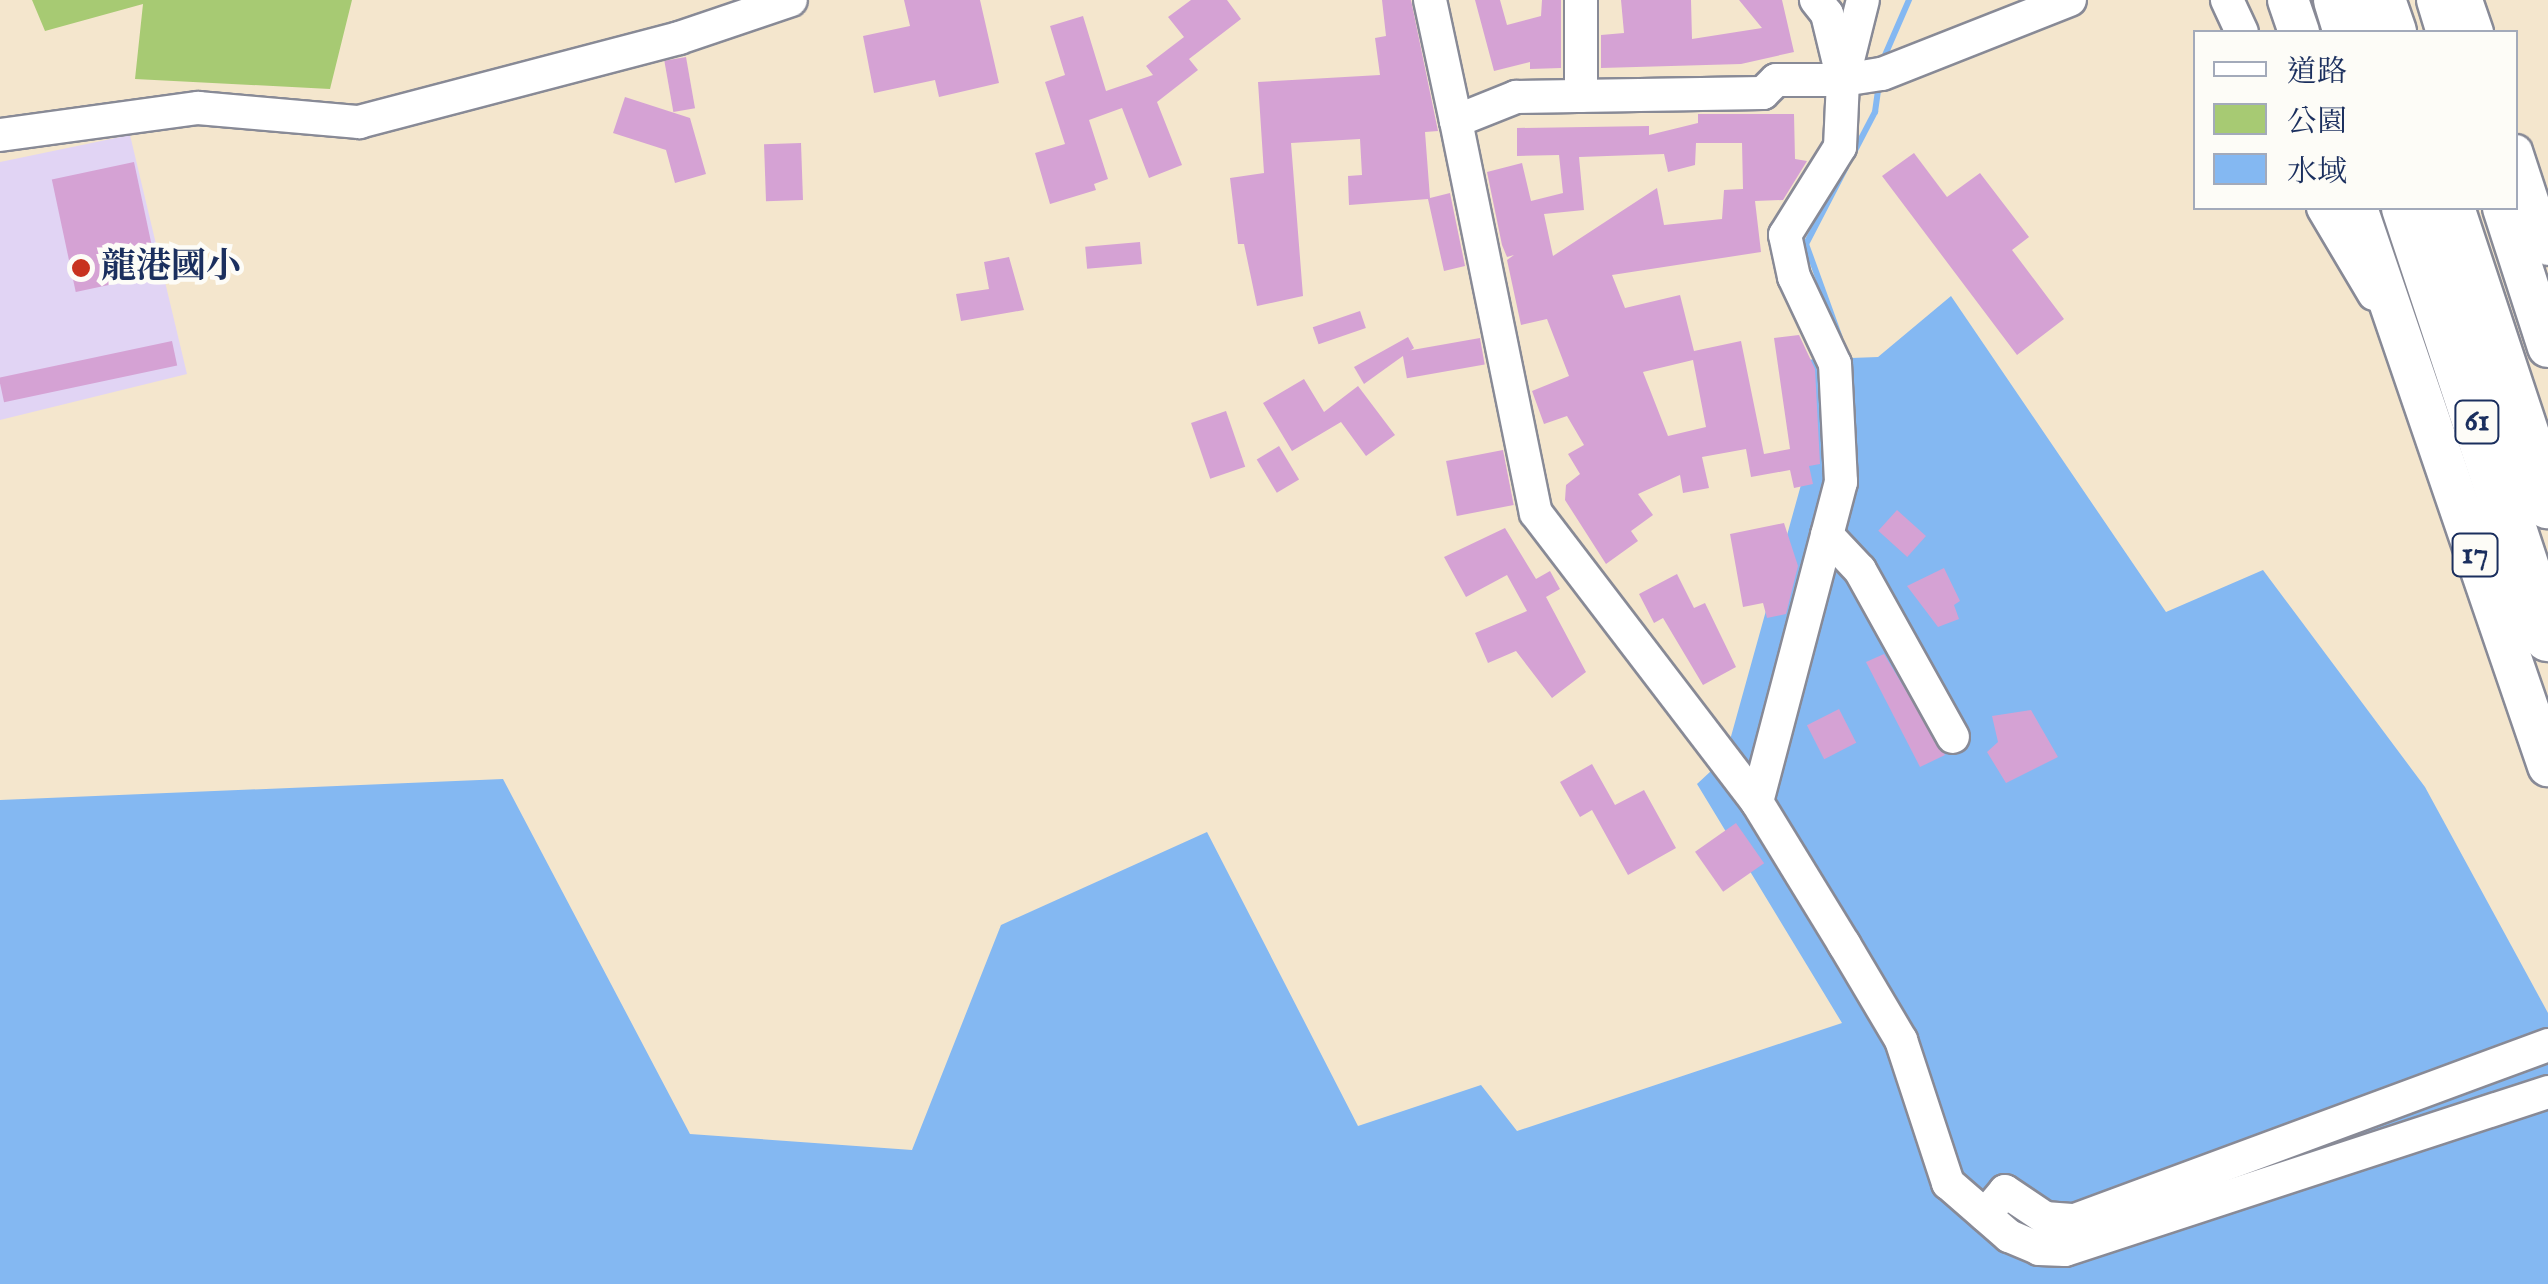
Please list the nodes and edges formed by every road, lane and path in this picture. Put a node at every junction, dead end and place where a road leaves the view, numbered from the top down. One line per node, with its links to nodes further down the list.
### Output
1 (792, 0): 22 (street)
2 (1430, 0): 21 (street)
3 (1581, 0): 20 (street)
4 (1816, 0): 19 (street)
5 (1863, 0): 19 (street)
6 (2070, 0): 19 (street)
7 (2228, 0): 13 (street)
8 (2288, 0): 14 (main road)
9 (2338, 0): 15 (highway)
10 (2381, 0): 16 (highway)
11 (2437, 0): 17 (main road)
12 (2466, 0): 18 (street)
13 (2241, 30)
14 (2298, 30)
15 (2347, 30)
16 (2391, 30)
17 (2446, 30)
18 (2476, 30)
19 (1843, 80): 20 (street); 33 (street)
20 (1581, 96): 21 (street)
21 (1456, 122): 37 (street)
22 (0, 136)
23 (2518, 159): 29 (street)
24 (2324, 210): 30 (street)
25 (2358, 210): 30 (main road, 17)
26 (2407, 210): 34 (highway, 61)
27 (2451, 210): 32 (highway, 61)
28 (2504, 210): 29 (main road)
29 (2539, 257): 31 (main road)
30 (2402, 343): 36 (main road, 17)
31 (2548, 347)
32 (2548, 504)
33 (1834, 543): 35 (street); 37 (street)
34 (2548, 637)
35 (1953, 737)
36 (2548, 766)
37 (1757, 802): 40 (street)
38 (2548, 1046): 40 (street)
39 (2548, 1092): 40 (street)
40 (2401, 1119)

